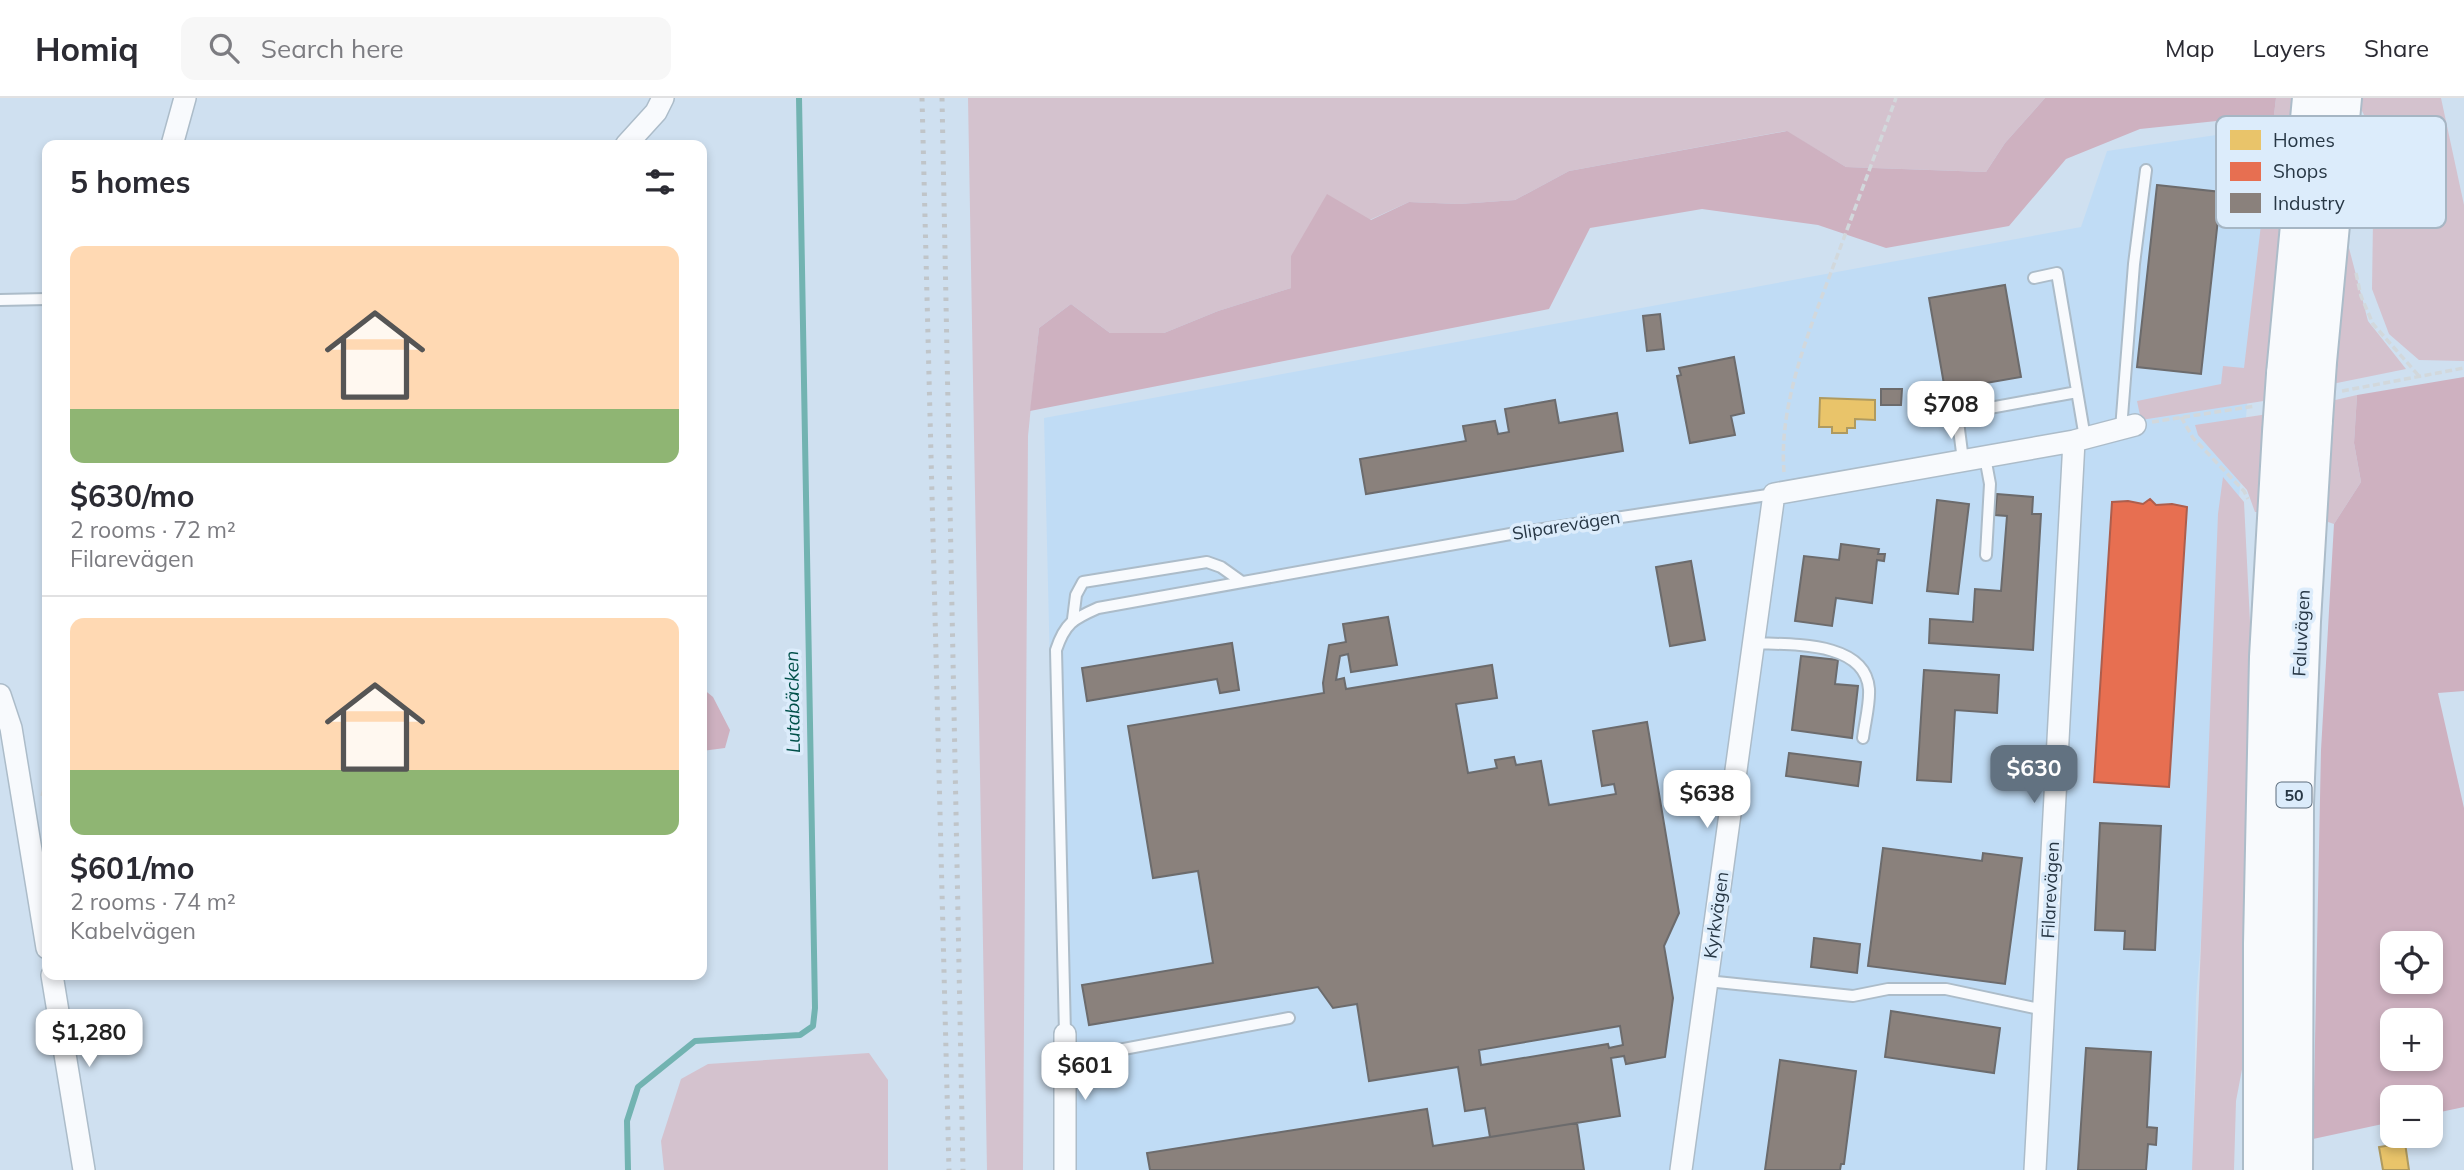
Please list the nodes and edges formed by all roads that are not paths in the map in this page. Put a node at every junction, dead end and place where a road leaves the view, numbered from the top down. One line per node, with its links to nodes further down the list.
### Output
1 (185, 98): 7 (street)
2 (663, 98): 8 (street)
3 (2312, 98): 5 (highway, Faluvägen / 50)
4 (2342, 98): 6 (highway, Faluvägen / 50)
5 (2311, 116)
6 (2339, 116)
7 (173, 140)
8 (631, 140)
9 (2146, 170): 18 (lane)
10 (2307, 228): 15 (highway, Faluvägen / 50)
11 (2323, 228): 15 (highway, Faluvägen / 50)
12 (2034, 278): 16 (lane)
13 (42, 299): 14 (lane)
14 (0, 300)
15 (2302, 368): 17 (highway, Faluvägen / 50, bridge)
16 (2077, 392): 19 (lane); 21 (lane)
17 (2298, 426): 40 (highway, Faluvägen / 50); 41 (highway, Faluvägen / 50)
18 (2128, 427): 19 (street)
19 (2079, 440): 20 (street); 32 (street, Filarevägen)
20 (1985, 457): 21 (street); 23 (lane)
21 (1963, 460): 22 (street)
22 (1779, 486): 24 (lane, Sliparevägen); 26 (street, Kyrkvägen)
23 (1986, 555)
24 (1242, 582): 25 (lane, Sliparevägen); 25 (lane)
25 (1073, 619): 34 (lane)
26 (1753, 643): 28 (lane); 31 (street, Kyrkvägen)
27 (0, 695): 29 (street)
28 (1863, 738)
29 (42, 917)
30 (53, 980): 36 (street)
31 (1707, 982): 32 (lane); 38 (street, Kyrkvägen)
32 (2044, 1010): 39 (street, Filarevägen)
33 (1289, 1018): 35 (lane)
34 (1065, 1034): 35 (street)
35 (1065, 1060): 37 (street)
36 (84, 1170)
37 (1065, 1170)
38 (1681, 1170)
39 (2035, 1170)
40 (2263, 1170)
41 (2292, 1170)

